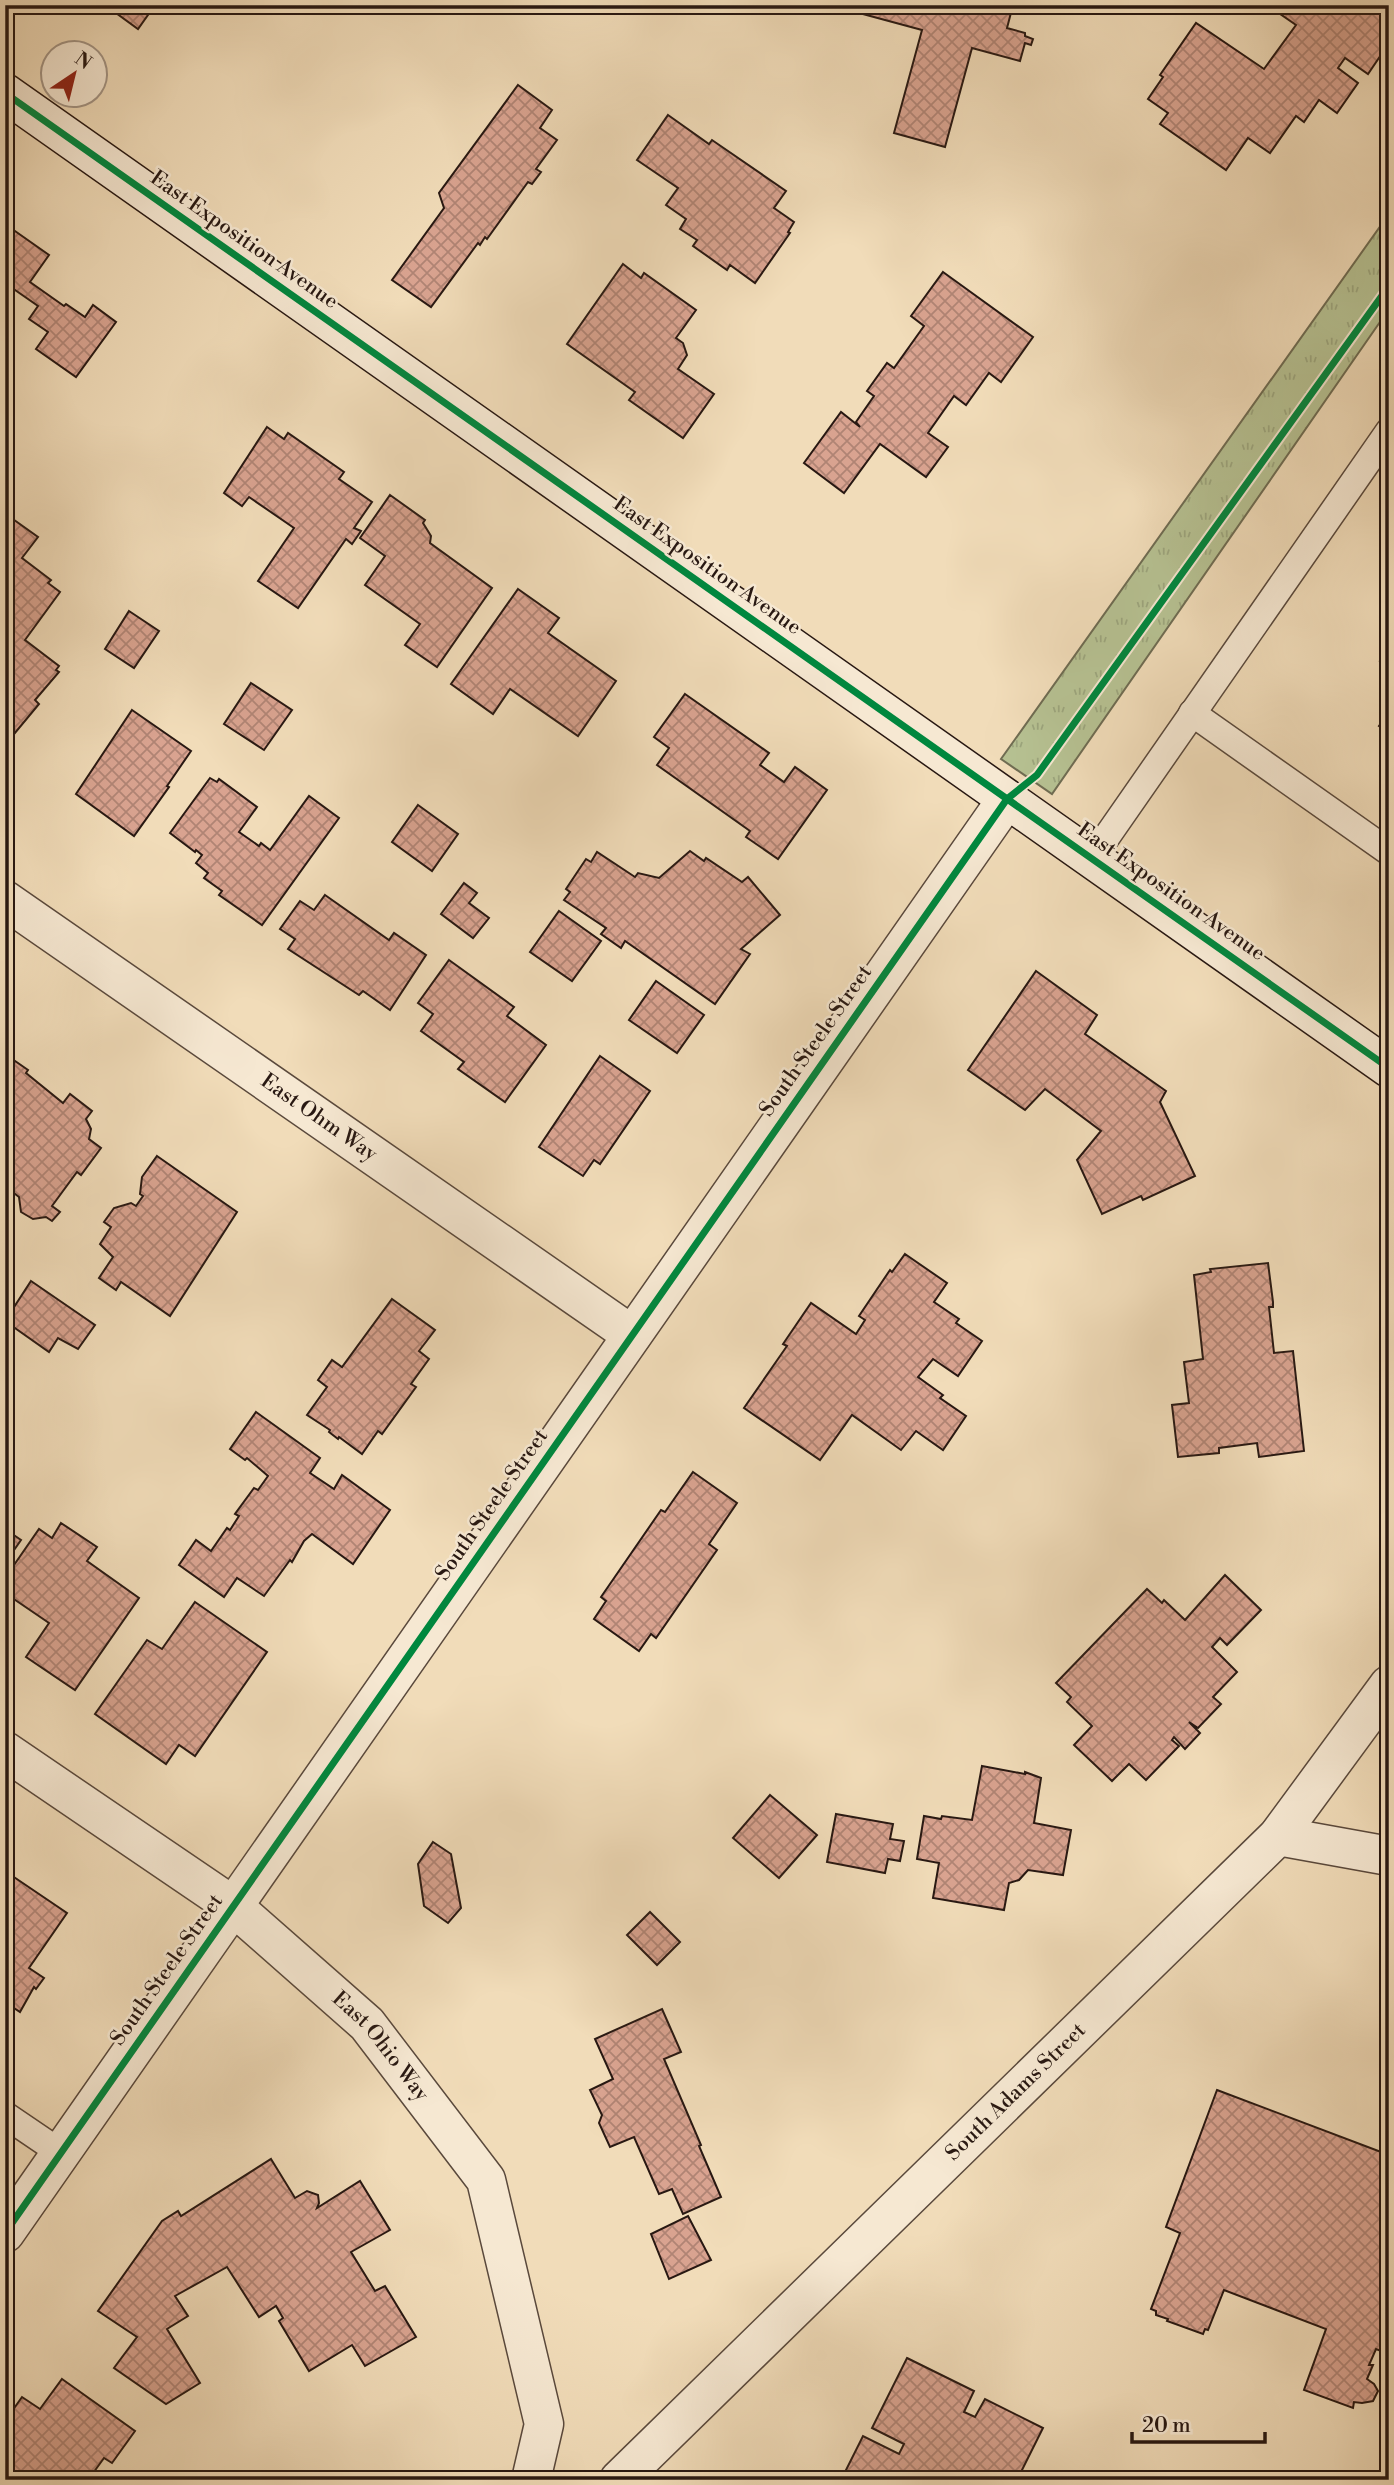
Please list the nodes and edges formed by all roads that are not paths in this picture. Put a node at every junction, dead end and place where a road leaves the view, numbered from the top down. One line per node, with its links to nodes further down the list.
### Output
1 (5, 93): 4 (street, East Exposition Avenue)
2 (1389, 431): 3 (lane)
3 (1192, 713): 5 (lane); 6 (lane)
4 (1007, 799): 6 (street, East Exposition Avenue); 9 (street, South Steele Street)
5 (1389, 852)
6 (1091, 858): 8 (street, East Exposition Avenue)
7 (5, 900): 9 (street, East Ohm Way)
8 (1389, 1068)
9 (632, 1335): 14 (street, South Steele Street)
10 (1389, 1685): 12 (street, South Adams Street)
11 (5, 1751): 14 (street, East Ohio Way)
12 (1278, 1836): 13 (street); 19 (street, South Adams Street)
13 (1389, 1856)
14 (233, 1906): 16 (street, South Steele Street); 18 (street, East Ohio Way)
15 (5, 2115): 16 (lane)
16 (61, 2153): 17 (street, South Steele Street)
17 (5, 2233)
18 (531, 2480)
19 (619, 2480)

